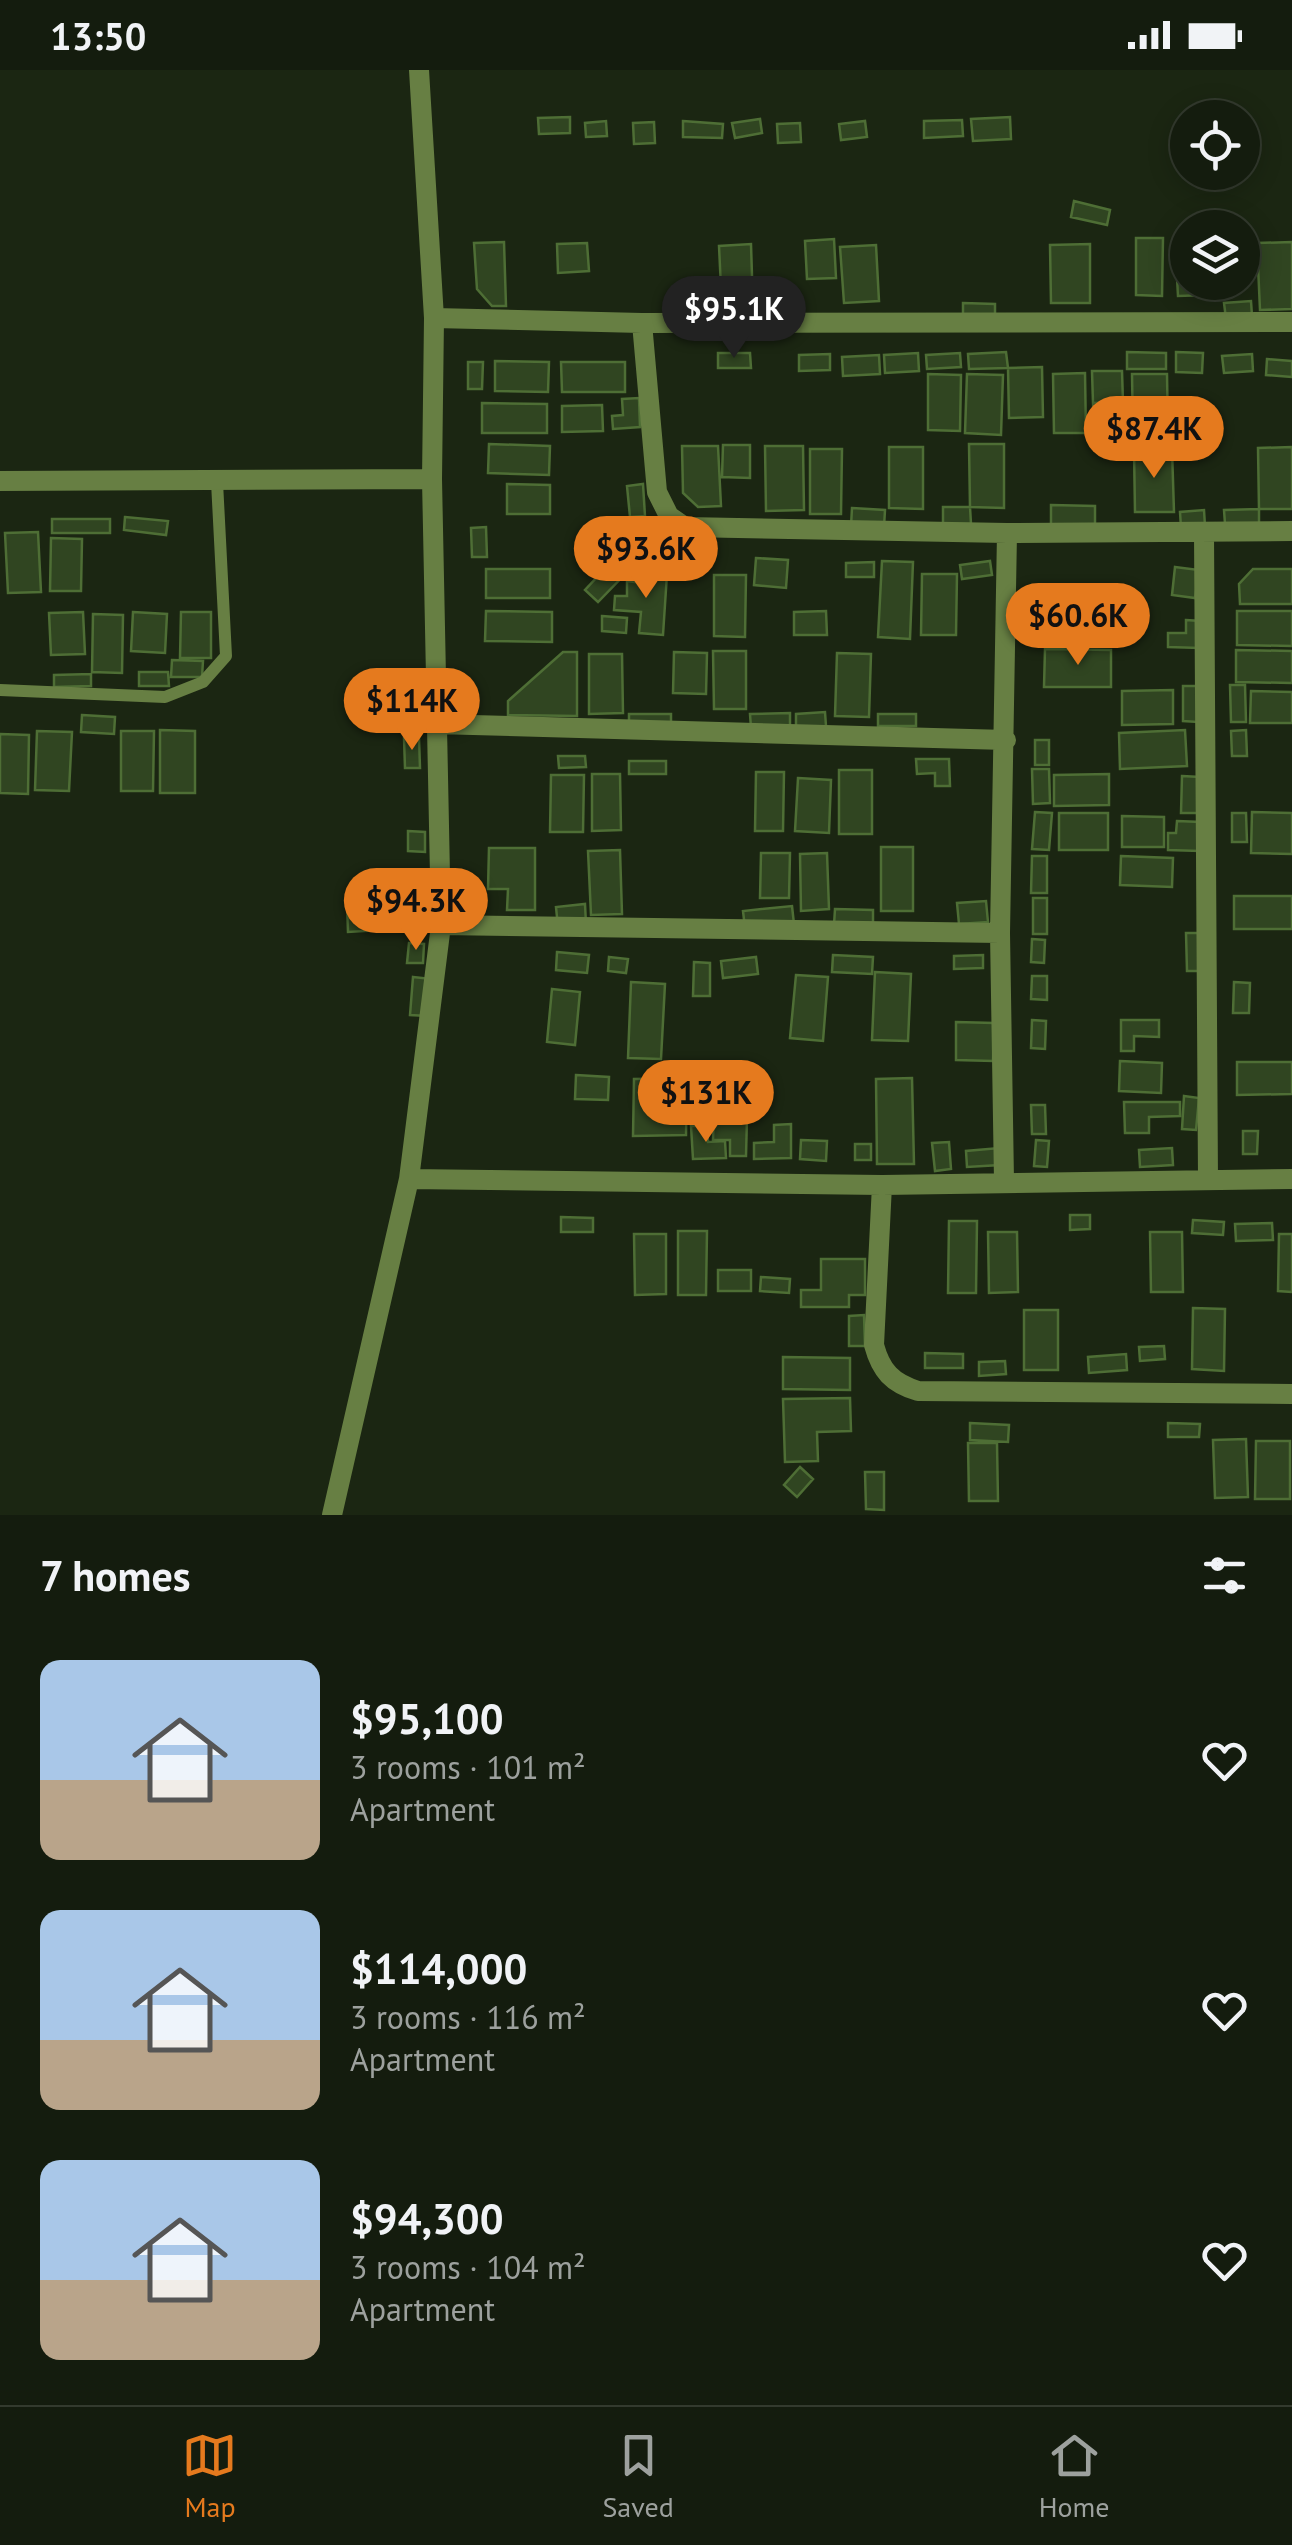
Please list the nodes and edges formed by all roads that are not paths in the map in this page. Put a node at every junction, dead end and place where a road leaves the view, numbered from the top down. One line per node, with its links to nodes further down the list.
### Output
1 (419, 70): 2 (street)
2 (434, 318): 4 (street); 5 (street)
3 (1292, 322): 4 (street)
4 (642, 323): 9 (street)
5 (432, 479): 7 (street); 12 (street)
6 (0, 482): 7 (street)
7 (218, 482): 11 (lane)
8 (1292, 532): 10 (street)
9 (1006, 533): 10 (street); 13 (street)
10 (1204, 533): 18 (street)
11 (0, 690)
12 (436, 724): 13 (street); 14 (street)
13 (1006, 740): 15 (street)
14 (440, 925): 15 (street); 16 (street)
15 (1000, 933): 19 (street)
16 (409, 1179): 20 (street); 22 (street)
17 (1292, 1179): 18 (street)
18 (1208, 1180): 19 (street)
19 (1004, 1181): 20 (street)
20 (882, 1185): 21 (street)
21 (1292, 1394)
22 (332, 1515)

